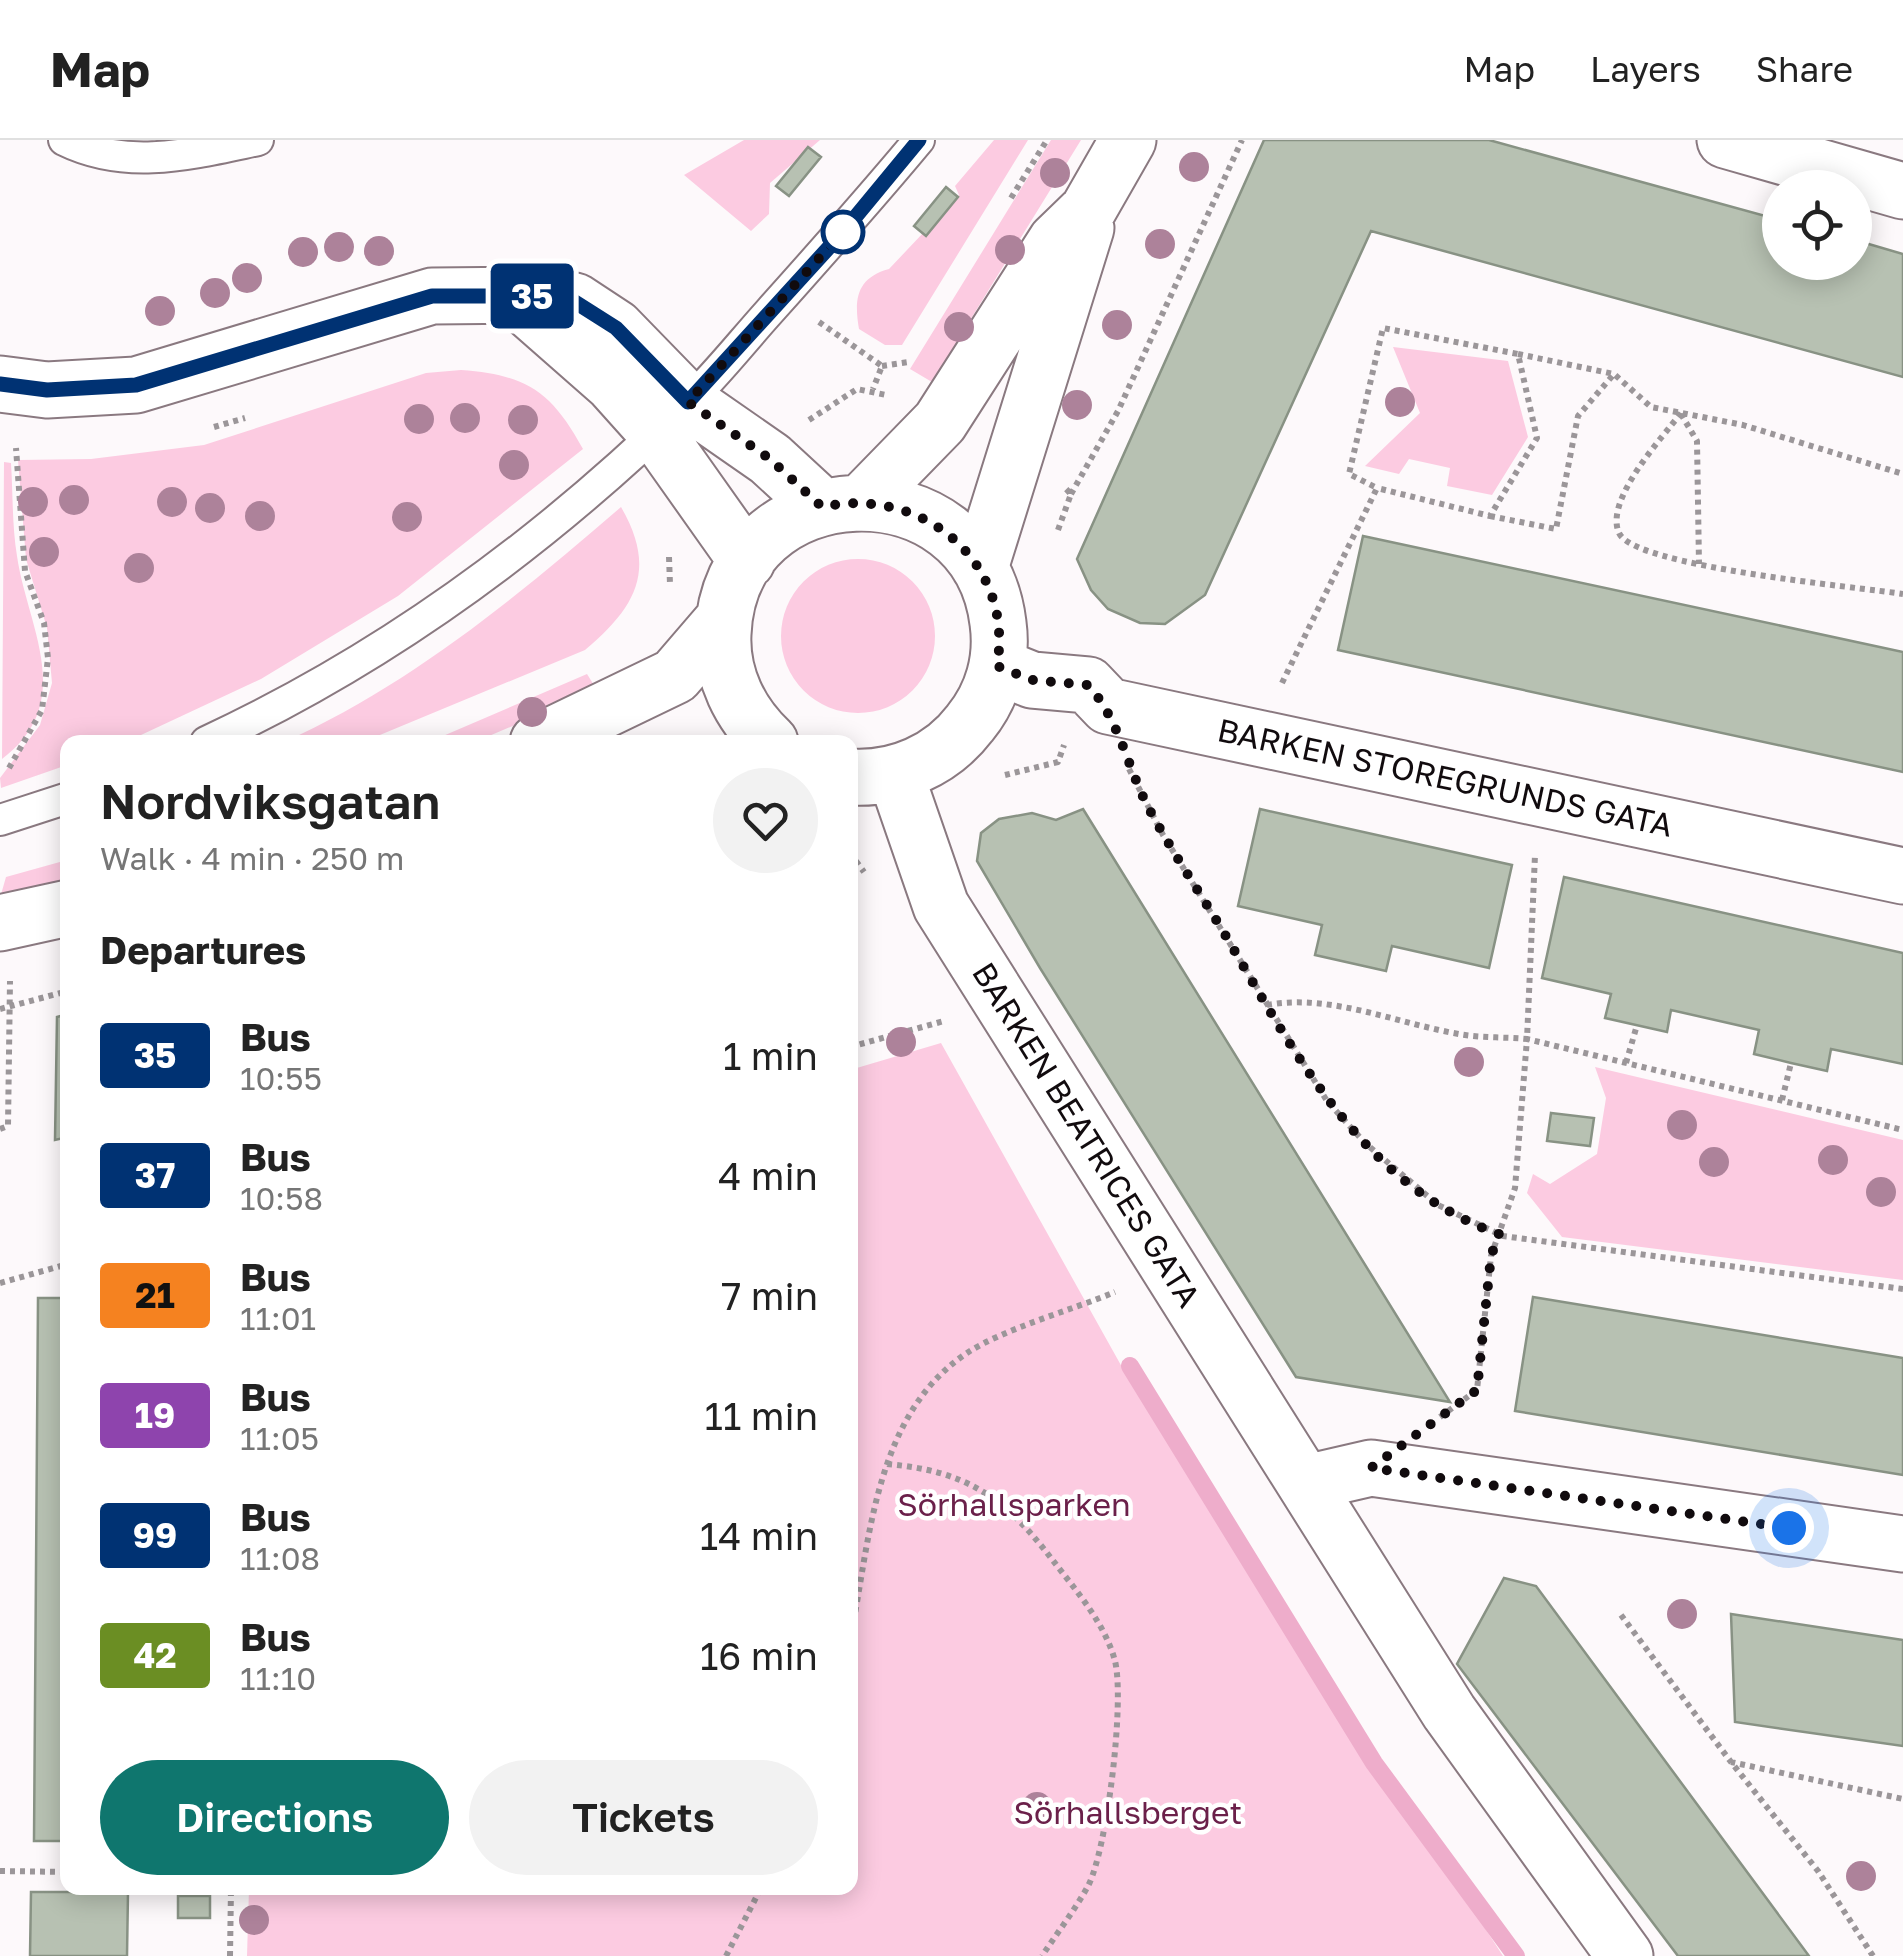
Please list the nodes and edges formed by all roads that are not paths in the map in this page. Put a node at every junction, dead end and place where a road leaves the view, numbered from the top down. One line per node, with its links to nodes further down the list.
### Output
1 (64, 140): 2 (lane)
2 (258, 140)
3 (919, 140): 9 (lane)
4 (1128, 140): 7 (street)
5 (1725, 140): 6 (street)
6 (1903, 191)
7 (1088, 210): 10 (street); 12 (street)
8 (0, 384): 9 (street)
9 (672, 416): 10 (street); 11 (street); 15 (lane)
10 (842, 504): 11 (street); 12 (street)
11 (747, 560): 13 (street)
12 (980, 568): 14 (street)
13 (724, 619): 16 (street); 17 (street)
14 (997, 666): 18 (street); 21 (street, BARKEN STOREGRUNDS GATA)
15 (221, 735)
16 (553, 735)
17 (763, 735)
18 (873, 775): 24 (street, BARKEN BEATRICES GATA)
19 (60, 801): 20 (lane)
20 (0, 820)
21 (1903, 876)
22 (60, 910): 23 (street)
23 (0, 923)
24 (1306, 1483): 25 (street); 26 (street, BARKEN BEATRICES GATA)
25 (1903, 1544)
26 (1625, 1956)

